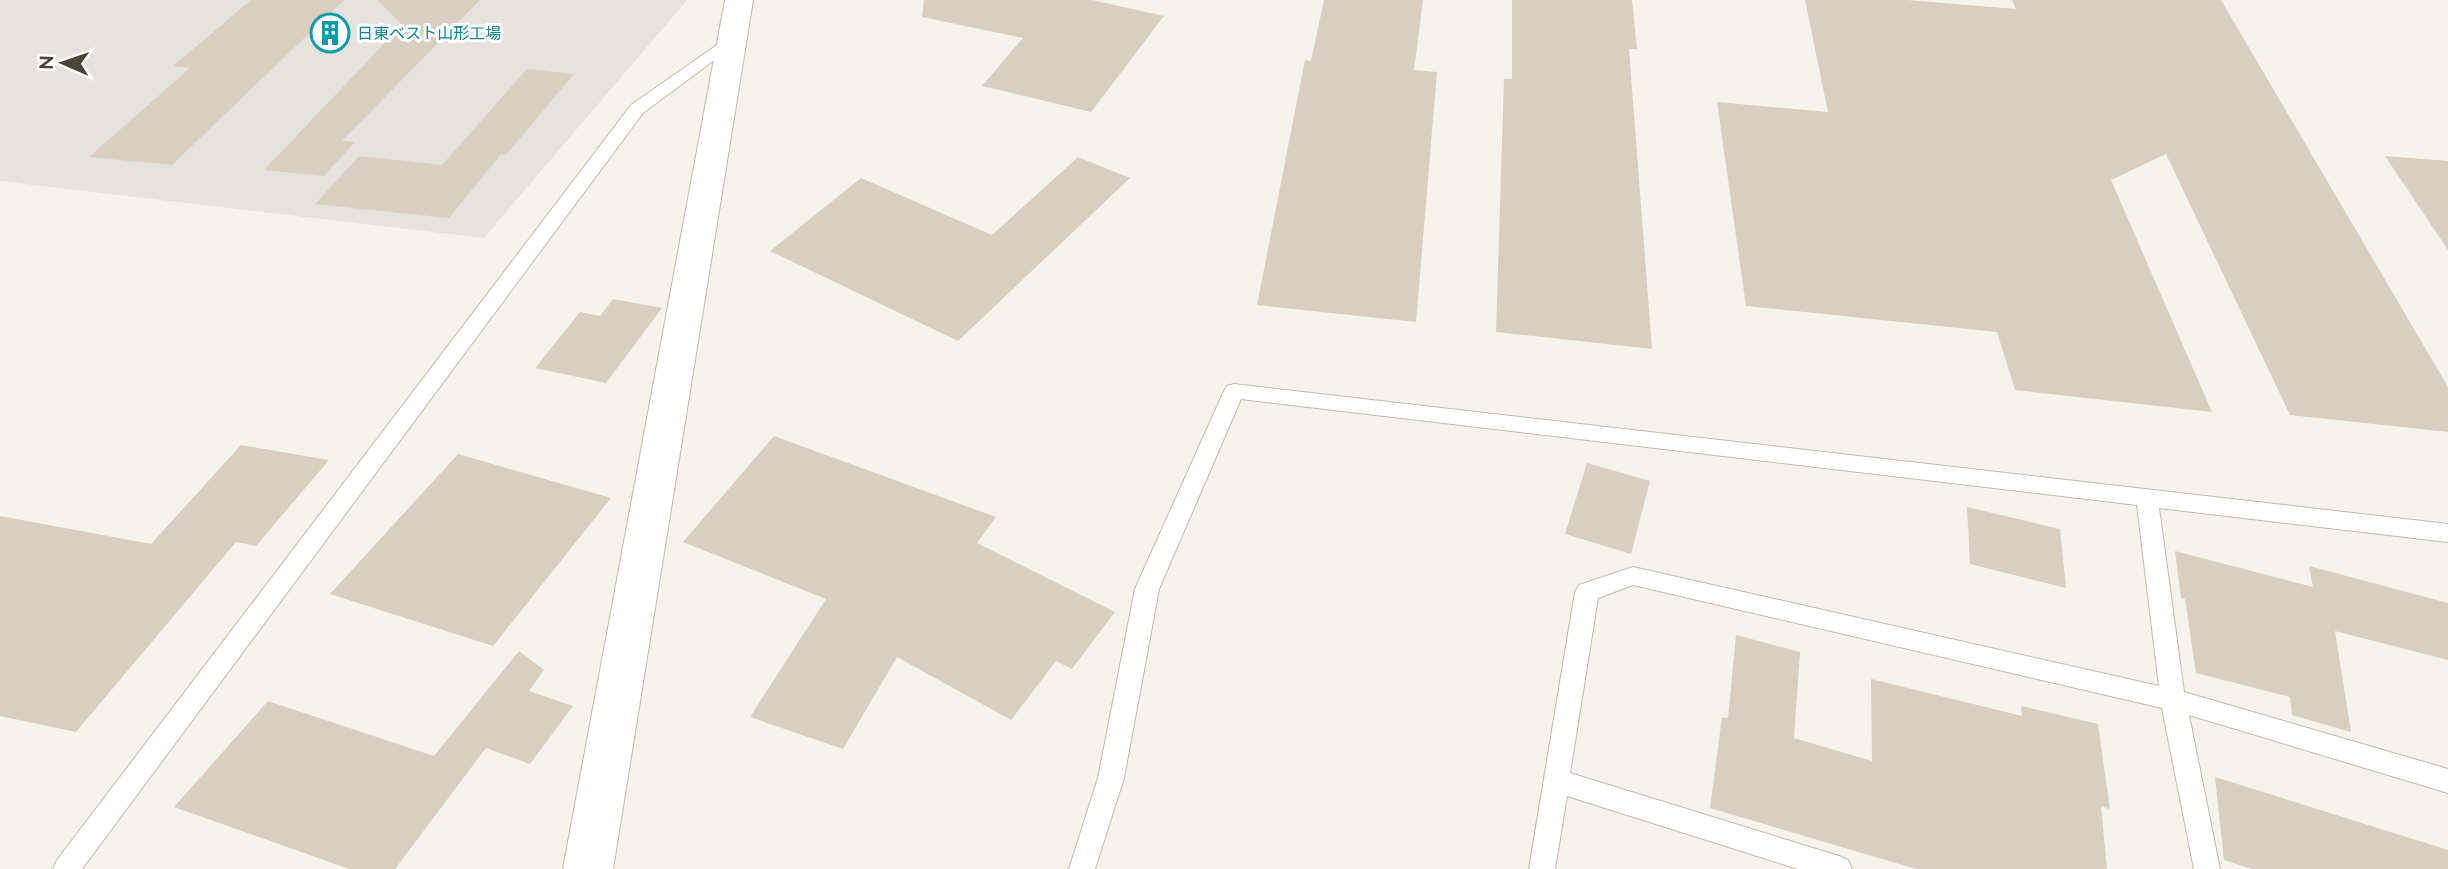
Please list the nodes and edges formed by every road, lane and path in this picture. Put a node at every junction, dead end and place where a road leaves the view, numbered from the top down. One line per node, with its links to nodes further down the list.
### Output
1 (738, 0): 2 (street)
2 (734, 38): 8 (lane); 9 (street)
3 (2147, 499): 4 (lane); 5 (lane); 10 (lane)
4 (2448, 533)
5 (2173, 701): 6 (lane); 7 (lane); 13 (lane)
6 (1557, 781): 11 (lane); 12 (lane)
7 (2448, 781)
8 (66, 869)
9 (588, 869)
10 (1082, 869)
11 (1542, 869)
12 (1839, 869)
13 (2207, 869)

